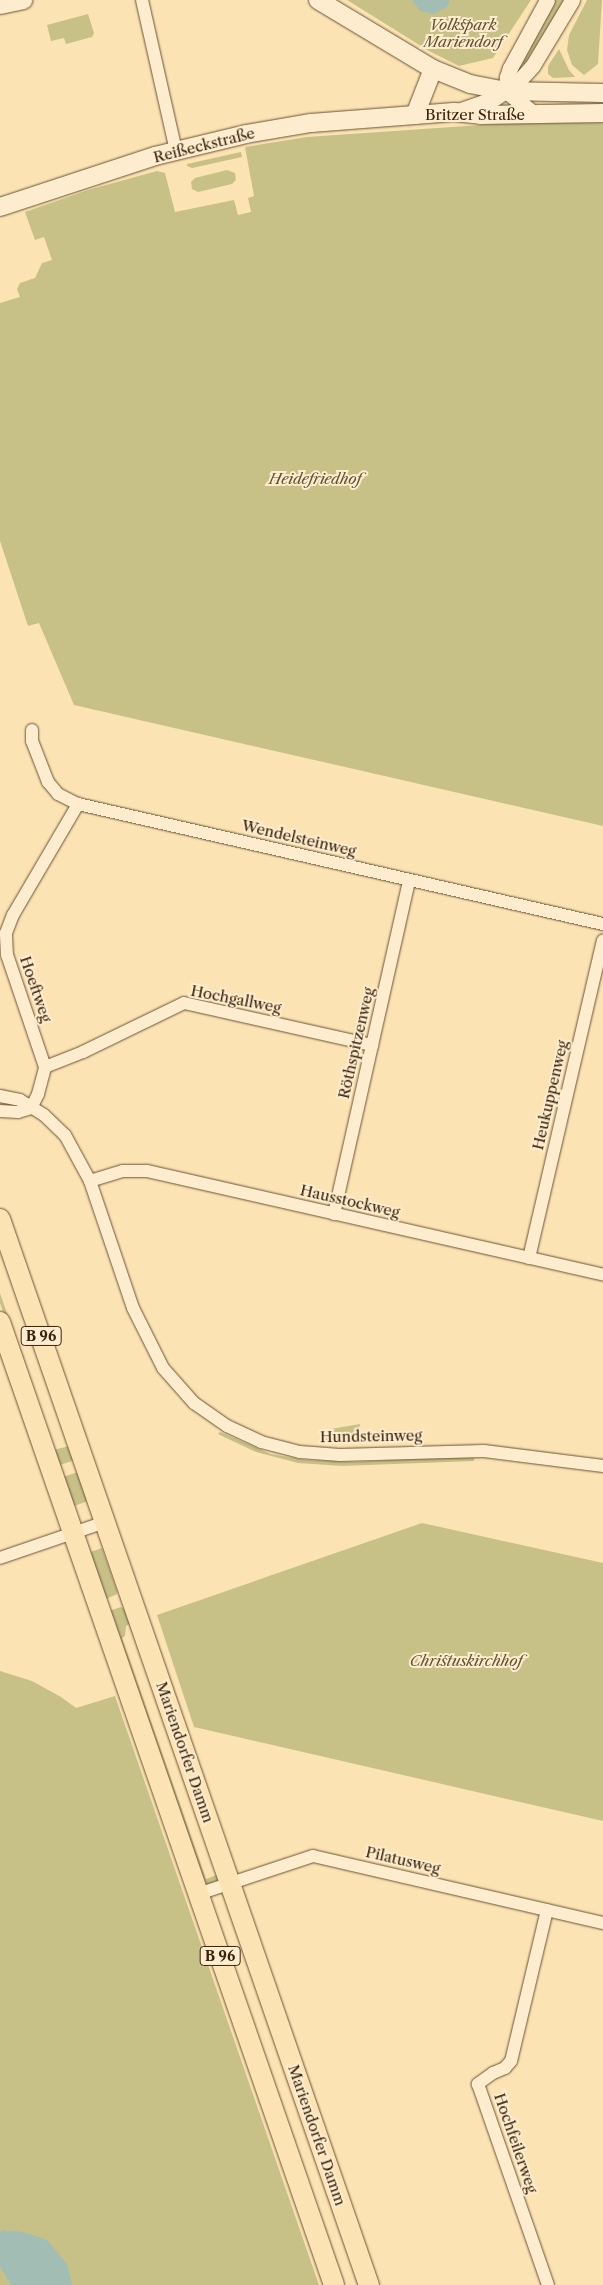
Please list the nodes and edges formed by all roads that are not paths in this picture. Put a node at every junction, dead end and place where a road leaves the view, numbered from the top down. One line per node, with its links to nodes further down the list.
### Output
1 (23, 0): 6 (main road)
2 (142, 0): 14 (street)
3 (318, 0): 7 (main road, Britzer Straße)
4 (547, 0): 8 (street)
5 (572, 0): 8 (street)
6 (0, 5)
7 (433, 69): 8 (main road, Britzer Straße); 13 (main road)
8 (506, 92): 9 (main road, Britzer Straße); 10 (street); 12 (street, Britzer Straße)
9 (603, 93)
10 (454, 112): 12 (main road, Britzer Straße); 13 (main road, Britzer Straße)
11 (603, 113): 12 (main road, Britzer Straße)
12 (534, 114)
13 (415, 115): 14 (main road, Reißeckstraße)
14 (176, 151): 15 (main road, Reißeckstraße)
15 (0, 207)
16 (32, 730): 17 (street, Wendelsteinweg)
17 (78, 804): 18 (street, Wendelsteinweg); 22 (street, Hoeftweg)
18 (409, 880): 19 (street, Wendelsteinweg); 21 (street, Röthspitzenweg)
19 (603, 924)
20 (603, 940): 29 (street, Heukuppenweg)
21 (372, 1045): 22 (street, Hochgallweg); 27 (street, Röthspitzenweg)
22 (45, 1067): 24 (street)
23 (0, 1096): 24 (street, Hundsteinweg)
24 (31, 1108): 25 (street); 26 (street, Hundsteinweg)
25 (0, 1111)
26 (90, 1181): 27 (street, Hausstockweg); 32 (street, Hundsteinweg)
27 (334, 1214): 29 (street, Hausstockweg)
28 (0, 1219): 33 (main road, Mariendorfer Damm / B 96)
29 (529, 1258): 30 (street, Hausstockweg)
30 (603, 1275)
31 (0, 1322): 34 (main road, B 96)
32 (603, 1466)
33 (105, 1522): 34 (street); 36 (main road, Mariendorfer Damm / B 96)
34 (73, 1532): 35 (street); 37 (main road, B 96)
35 (0, 1558)
36 (231, 1883): 37 (street, Pilatusweg); 38 (street, Pilatusweg); 41 (main road, Mariendorfer Damm / B 96)
37 (198, 1894): 40 (main road, B 96)
38 (547, 1910): 39 (street, Pilatusweg); 42 (street, Hochfeilerweg)
39 (603, 1923)
40 (334, 2285)
41 (369, 2285)
42 (548, 2285)

